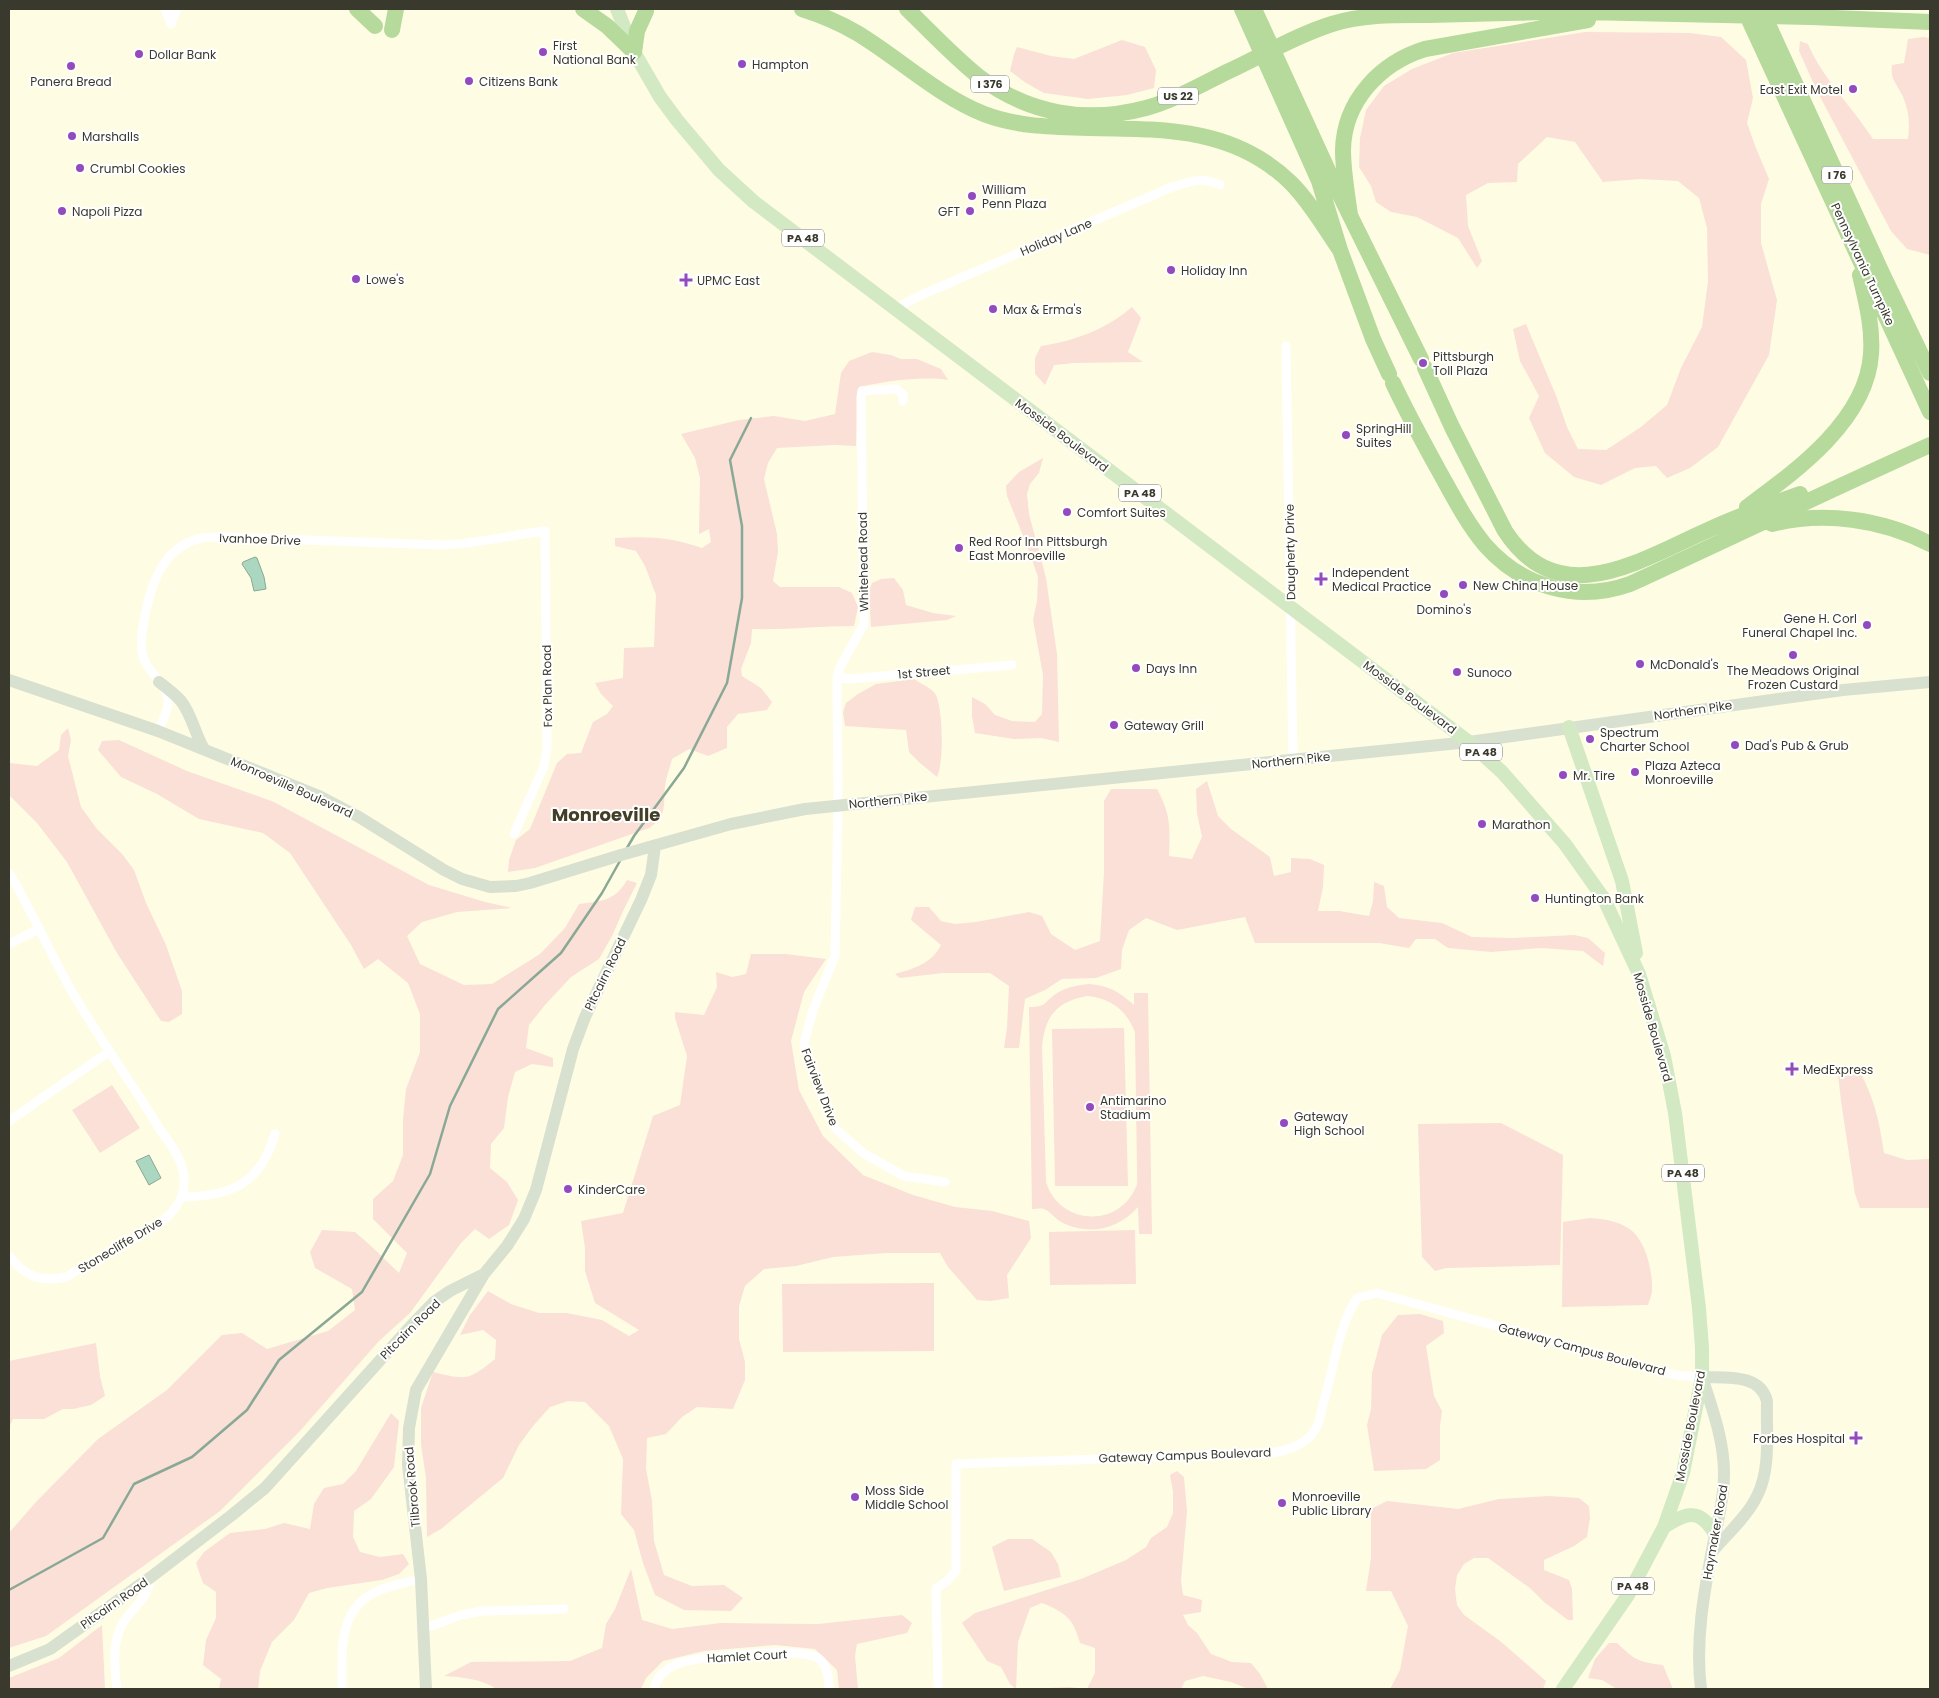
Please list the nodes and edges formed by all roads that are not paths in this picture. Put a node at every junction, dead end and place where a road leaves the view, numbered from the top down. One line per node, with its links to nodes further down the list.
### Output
1 (165, 9): 2 (street)
2 (177, 9)
3 (357, 9): 18 (highway)
4 (396, 9): 19 (highway)
5 (583, 9): 20 (highway)
6 (617, 9): 20 (main road, Mosside Boulevard / PA 48)
7 (802, 9): 24 (highway)
8 (907, 9): 23 (highway, I 376)
9 (1242, 9): 22 (highway)
10 (1254, 9): 22 (highway)
11 (1470, 9): 15 (highway)
12 (1744, 9): 21 (highway, Pennsylvania Turnpike / I 76)
13 (1761, 9): 21 (highway, Pennsylvania Turnpike / I 76)
14 (647, 10): 20 (highway)
15 (1547, 12): 16 (highway, US 22); 23 (highway, US 22)
16 (1633, 13): 17 (highway, US 22); 26 (highway)
17 (1930, 22)
18 (375, 26)
19 (392, 30)
20 (634, 52): 29 (main road, Mosside Boulevard / PA 48)
21 (1774, 56): 27 (highway, Pennsylvania Turnpike / I 76); 31 (highway, Pennsylvania Turnpike / I 76)
22 (1275, 69): 26 (highway); 28 (highway)
23 (1071, 115): 24 (highway)
24 (1144, 129): 28 (highway)
25 (1220, 185): 29 (street, Holiday Lane)
26 (1350, 215): 36 (highway)
27 (1854, 244): 33 (highway, Pennsylvania Turnpike / I 76); 36 (highway)
28 (1340, 250): 38 (highway)
29 (896, 308): 40 (main road, Mosside Boulevard / PA 48)
30 (1286, 346): 40 (street, Daugherty Drive)
31 (1930, 373)
32 (903, 401): 42 (street, Whitehead Road)
33 (1930, 412)
34 (1930, 436): 36 (highway)
35 (1930, 445): 38 (highway)
36 (1730, 520)
37 (544, 531): 44 (street, Ivanhoe Drive); 52 (street, Fox Plan Road)
38 (1738, 534): 39 (highway)
39 (1930, 544)
40 (1290, 607): 48 (main road, Mosside Boulevard / PA 48); 50 (street, Daugherty Drive)
41 (1012, 665): 42 (street, 1st Street)
42 (837, 677): 51 (street, Whitehead Road)
43 (9, 680): 47 (main road, Monroeville Boulevard)
44 (160, 682): 47 (street, Ivanhoe Drive); 49 (main road)
45 (1930, 682): 46 (main road, Northern Pike)
46 (1569, 727): 48 (main road, Northern Pike); 57 (main road)
47 (158, 731): 49 (main road, Monroeville Boulevard)
48 (1469, 742): 50 (main road, Northern Pike); 57 (main road, Mosside Boulevard / PA 48)
49 (204, 750): 53 (main road, Monroeville Boulevard)
50 (1293, 759): 51 (main road, Northern Pike)
51 (838, 806): 53 (main road, Northern Pike); 61 (street, Fairview Drive)
52 (514, 834)
53 (654, 846): 64 (main road, Pitcairn Road)
54 (9, 873): 55 (street)
55 (39, 929): 56 (street); 58 (street)
56 (9, 944)
57 (1639, 974): 65 (main road, Mosside Boulevard / PA 48)
58 (110, 1051): 59 (street); 62 (street)
59 (9, 1121)
60 (275, 1134): 62 (street)
61 (945, 1182)
62 (182, 1198): 63 (street, Stonecliffe Drive)
63 (9, 1256)
64 (484, 1274): 69 (main road, Pitcairn Road); 70 (main road, Tilbrook Road)
65 (1702, 1377): 66 (main road, Mosside Boulevard / PA 48); 67 (main road, Haymaker Road); 68 (main road); 80 (street, Gateway Campus Boulevard)
66 (1664, 1527): 67 (main road); 81 (main road, Mosside Boulevard / PA 48)
67 (1715, 1534): 68 (main road, Haymaker Road)
68 (1712, 1552): 74 (main road, Haymaker Road)
69 (151, 1577): 73 (main road, Pitcairn Road); 75 (street)
70 (421, 1579): 72 (main road, Tilbrook Road); 76 (street)
71 (564, 1609): 72 (street)
72 (423, 1629): 77 (main road, Tilbrook Road)
73 (9, 1666)
74 (1700, 1670): 82 (main road, Haymaker Road); 83 (main road)
75 (118, 1689)
76 (342, 1689)
77 (426, 1689)
78 (654, 1689): 79 (street, Hamlet Court)
79 (829, 1689)
80 (938, 1689)
81 (1563, 1689)
82 (1701, 1689)
83 (1709, 1689)

